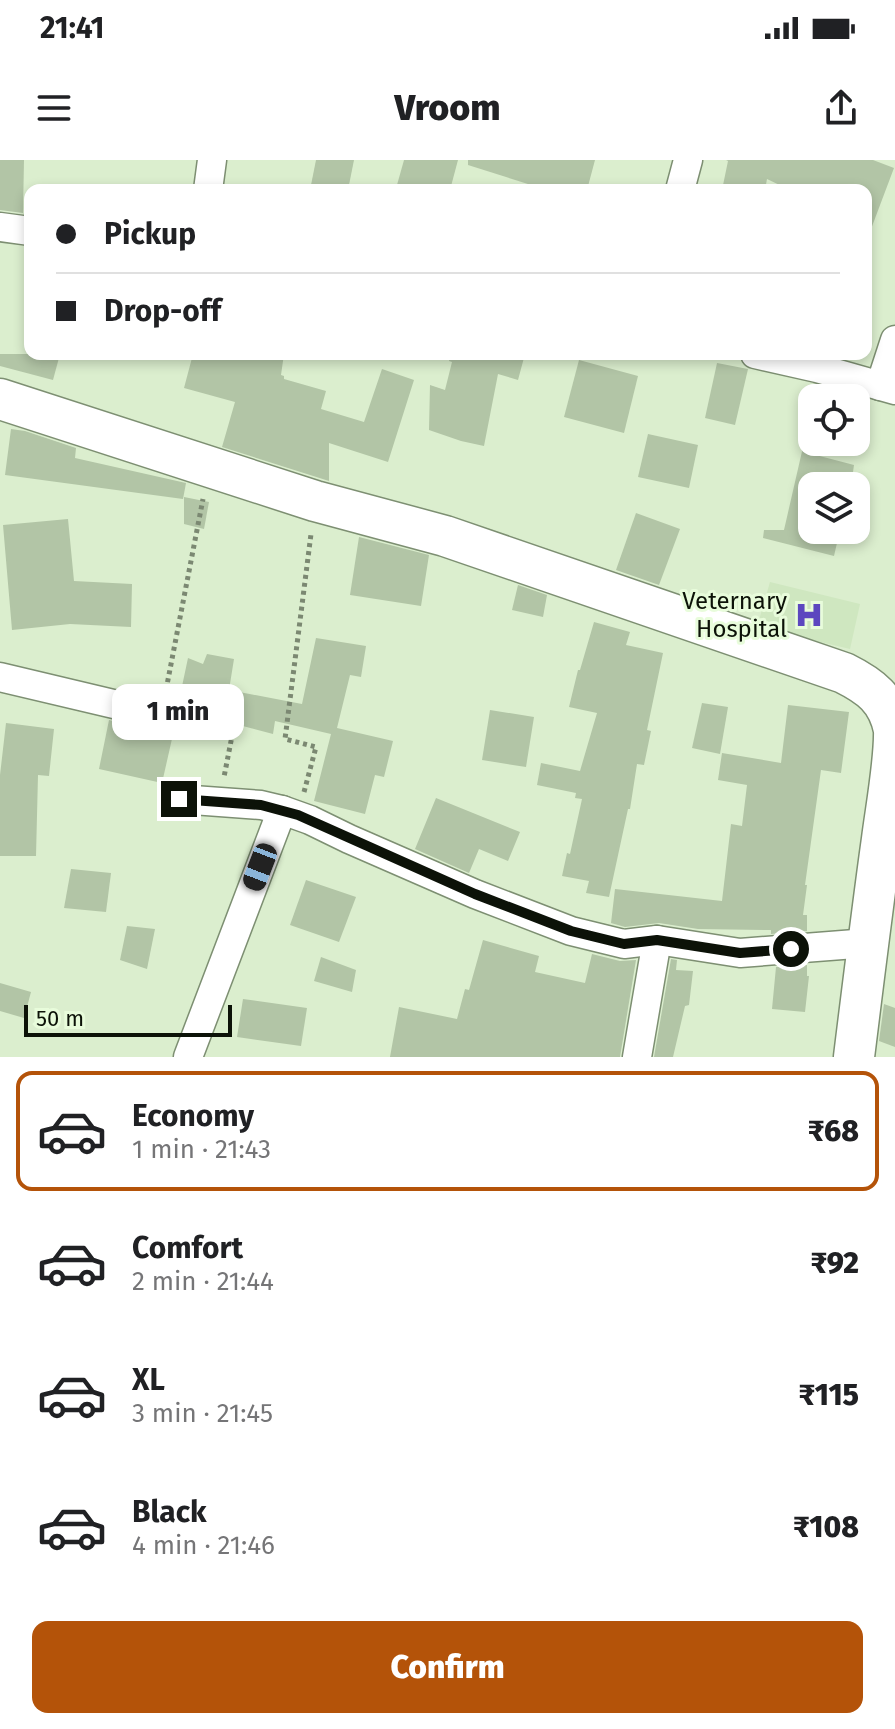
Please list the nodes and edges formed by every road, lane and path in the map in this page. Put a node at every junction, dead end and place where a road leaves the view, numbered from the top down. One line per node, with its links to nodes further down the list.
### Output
1 (212, 160): 3 (street)
2 (688, 160): 4 (street)
3 (209, 184)
4 (682, 184)
5 (0, 227): 6 (street)
6 (24, 230)
7 (895, 340): 9 (street)
8 (782, 360): 9 (street)
9 (888, 388)
10 (0, 399): 11 (main road)
11 (210, 467): 12 (main road); 15 (path)
12 (315, 501): 14 (main road); 18 (path)
13 (0, 677): 15 (street)
14 (890, 707): 20 (main road)
15 (161, 717): 17 (path)
16 (179, 799): 17 (street)
17 (220, 802): 18 (street)
18 (290, 812): 19 (street); 21 (street)
19 (657, 940): 20 (street); 22 (street)
20 (868, 943): 23 (main road)
21 (188, 1057)
22 (637, 1057)
23 (854, 1057)

